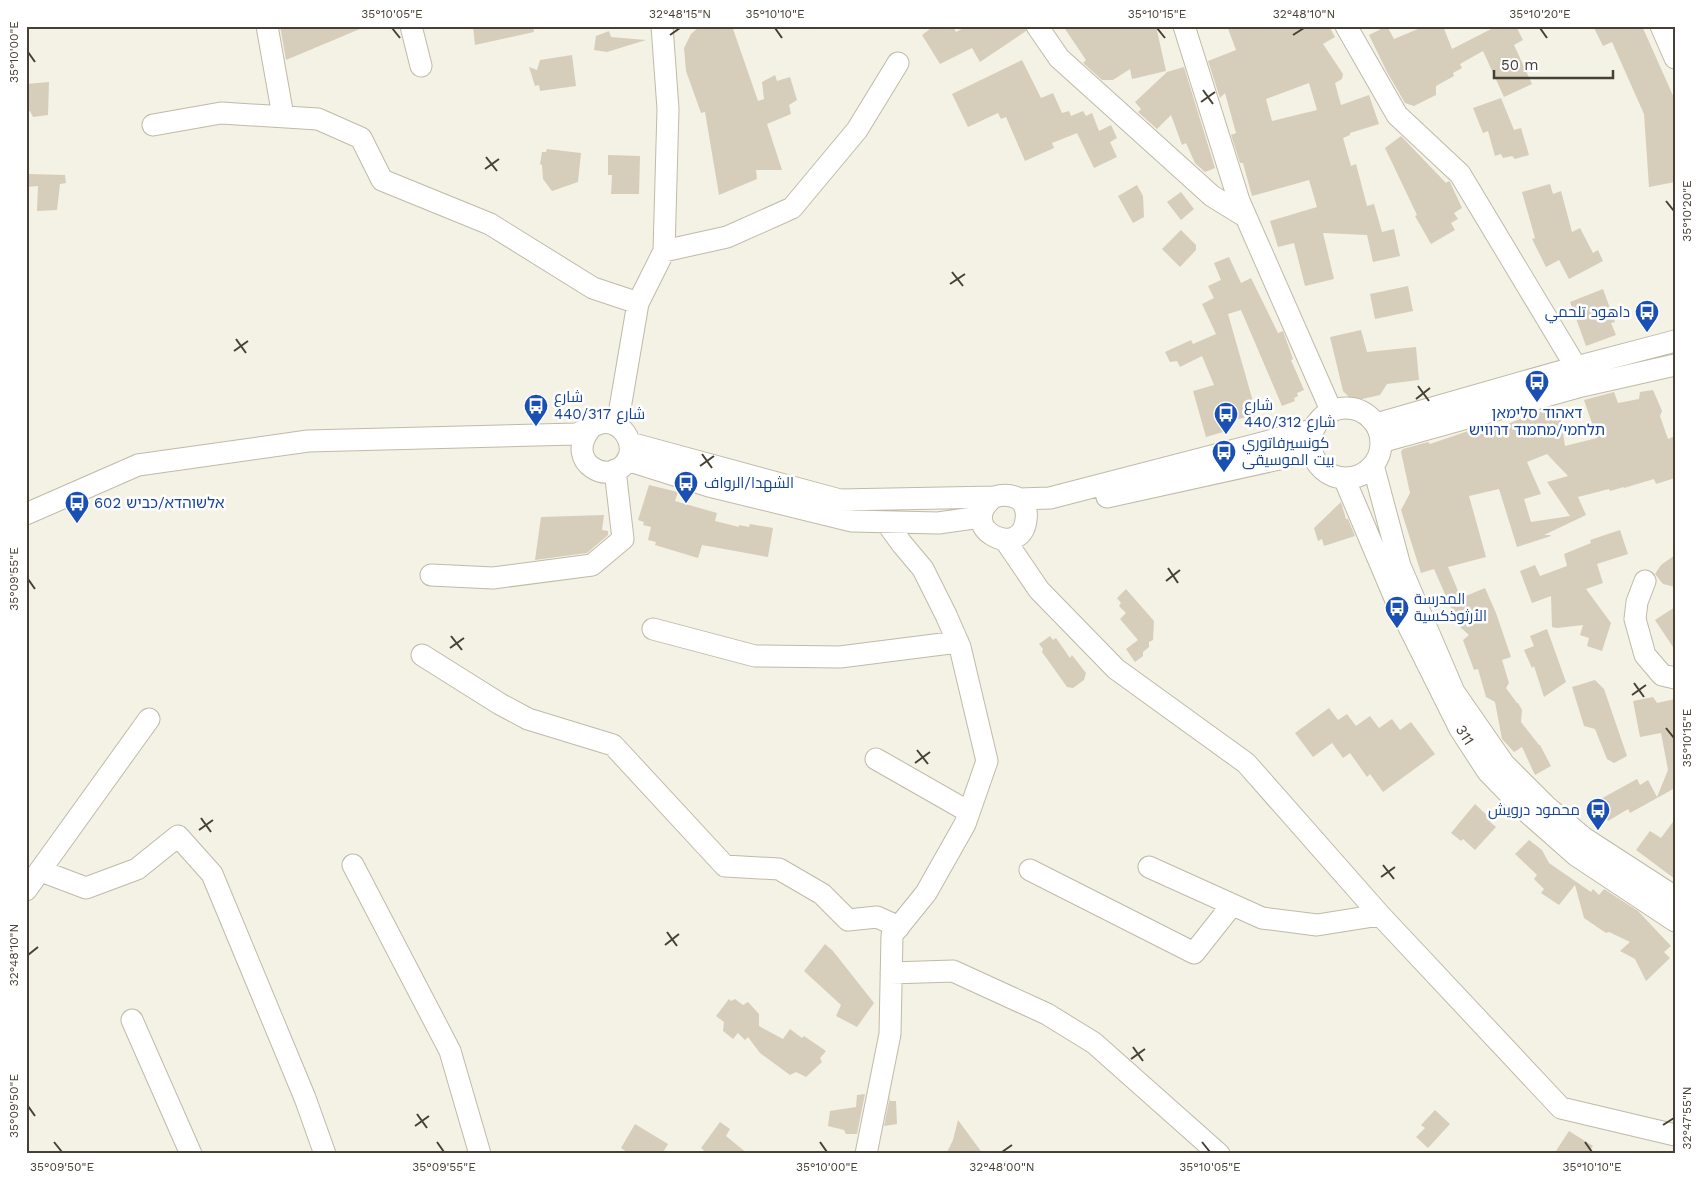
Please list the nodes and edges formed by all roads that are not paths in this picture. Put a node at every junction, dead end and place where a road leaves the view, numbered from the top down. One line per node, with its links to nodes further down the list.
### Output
1 (267, 26): 11 (street)
2 (411, 26): 10 (street)
3 (662, 26): 14 (street)
4 (1037, 26): 13 (street)
5 (1184, 26): 13 (street)
6 (1346, 26): 18 (street)
7 (1661, 26): 8 (street)
8 (1675, 58)
9 (898, 63): 14 (street)
10 (421, 66)
11 (283, 116): 12 (street); 15 (street)
12 (152, 125)
13 (1246, 217): 19 (street)
14 (664, 251): 15 (street)
15 (638, 303): 20 (street)
16 (1675, 341): 18 (street)
17 (1675, 365): 23 (street)
18 (1576, 367): 23 (street)
19 (1331, 410): 22 (street); 23 (street)
20 (618, 426): 21 (street); 26 (street)
21 (590, 429): 24 (street); 31 (street)
22 (1312, 430): 25 (street); 30 (street)
23 (1379, 433): 27 (street)
24 (581, 449): 26 (street); 34 (street)
25 (1311, 452): 28 (street); 35 (street)
26 (624, 458): 29 (street); 33 (street); 37 (street)
27 (1373, 465): 28 (street); 51 (street, 311)
28 (1344, 478): 54 (street, 311)
29 (994, 497): 30 (street); 32 (street)
30 (1019, 499): 35 (street)
31 (26, 514)
32 (981, 517): 33 (street); 36 (street)
33 (886, 522): 40 (street)
34 (26, 523)
35 (1026, 523): 36 (street)
36 (1005, 540): 53 (street)
37 (431, 575)
38 (1645, 581): 42 (street)
39 (653, 629): 40 (street)
40 (958, 642): 45 (street)
41 (422, 655): 55 (street)
42 (1675, 678)
43 (149, 719): 49 (street)
44 (876, 759): 45 (street)
45 (969, 812): 55 (street)
46 (353, 865): 61 (street)
47 (1149, 867): 52 (street)
48 (1030, 870): 52 (street)
49 (41, 871): 50 (street); 60 (street)
50 (26, 890)
51 (1675, 897)
52 (1232, 905): 53 (street)
53 (1380, 915): 58 (street)
54 (1675, 921)
55 (899, 927): 56 (street)
56 (891, 973): 62 (street); 63 (street)
57 (132, 1020): 59 (street)
58 (1675, 1135)
59 (191, 1154)
60 (325, 1154)
61 (480, 1154)
62 (866, 1154)
63 (1219, 1154)

